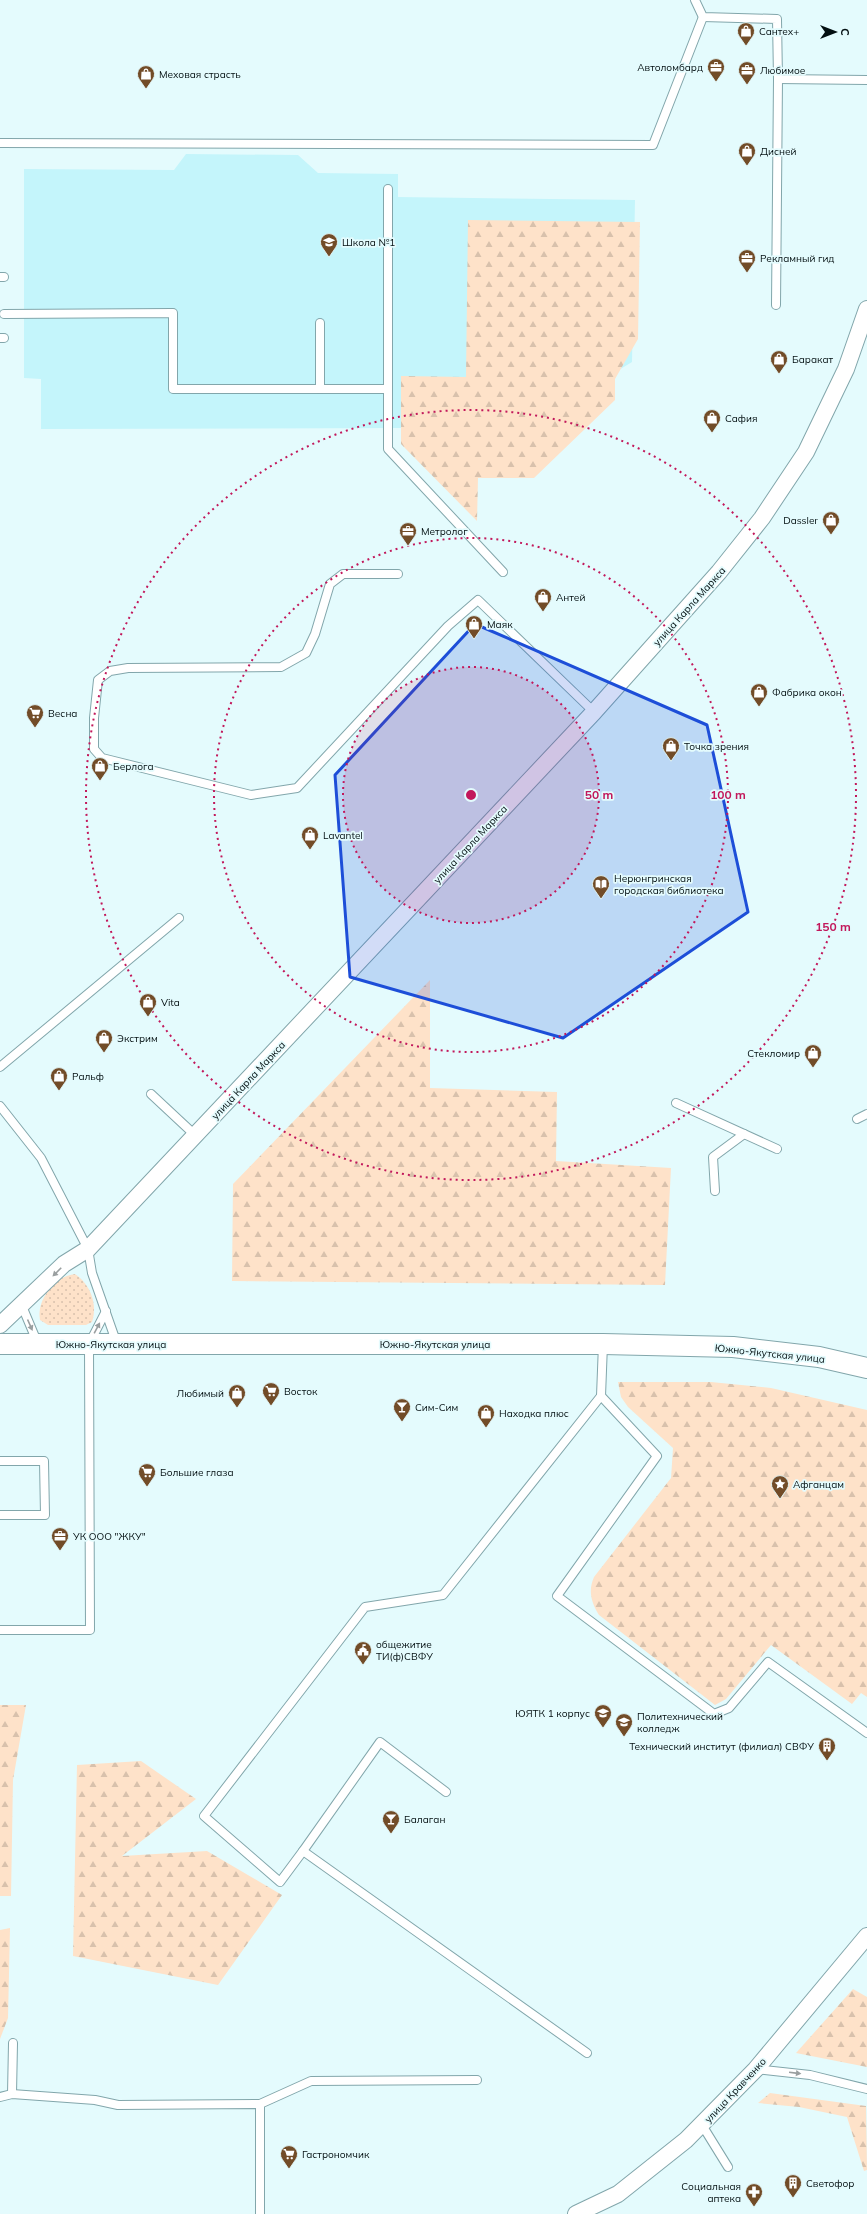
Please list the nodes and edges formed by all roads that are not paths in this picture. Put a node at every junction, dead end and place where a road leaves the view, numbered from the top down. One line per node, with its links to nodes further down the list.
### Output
1 (695, 0): 2 (lane)
2 (704, 17): 3 (lane); 5 (lane)
3 (778, 79): 4 (lane); 7 (lane)
4 (867, 80)
5 (0, 143)
6 (388, 189): 12 (lane)
7 (776, 305)
8 (867, 309): 15 (street, улица Карла Маркса)
9 (4, 314): 11 (lane)
10 (320, 323): 11 (lane)
11 (320, 389): 12 (lane)
12 (388, 389): 13 (lane)
13 (503, 572)
14 (398, 574): 15 (lane)
15 (594, 712): 24 (street, улица Карла Маркса)
16 (179, 918): 17 (lane)
17 (0, 1068)
18 (151, 1094): 24 (lane)
19 (676, 1103): 23 (lane)
20 (0, 1106): 27 (lane)
21 (867, 1114): 22 (lane)
22 (857, 1120)
23 (744, 1134): 25 (lane); 26 (lane)
24 (196, 1136): 27 (street, улица Карла Маркса)
25 (777, 1149)
26 (715, 1191)
27 (88, 1250): 28 (street, улица Карла Маркса, one-way to 28); 29 (lane)
28 (22, 1306): 30 (street, улица Карла Маркса); 32 (lane, one-way to 32)
29 (106, 1311): 33 (lane, one-way to 29); 34 (lane)
30 (0, 1325)
31 (0, 1344): 32 (street, Южно-Якутская улица)
32 (39, 1344): 33 (street, Южно-Якутская улица)
33 (89, 1344): 34 (street, Южно-Якутская улица); 40 (lane)
34 (117, 1344): 35 (street, Южно-Якутская улица)
35 (603, 1344): 36 (street, Южно-Якутская улица); 37 (lane)
36 (867, 1368)
37 (601, 1396): 41 (lane); 43 (lane)
38 (0, 1461): 39 (lane)
39 (0, 1515)
40 (0, 1630)
41 (867, 1732)
42 (446, 1792): 43 (lane)
43 (303, 1851): 46 (lane)
44 (867, 1936): 47 (street, улица Кравченко)
45 (13, 2043): 50 (lane)
46 (587, 2053)
47 (756, 2069): 49 (lane, one-way to 49); 53 (street, улица Кравченко)
48 (477, 2080): 52 (lane)
49 (867, 2088)
50 (12, 2094): 51 (lane); 52 (lane)
51 (0, 2097)
52 (260, 2104): 55 (lane)
53 (702, 2124): 54 (lane); 56 (street, улица Кравченко)
54 (728, 2167)
55 (260, 2214)
56 (576, 2214)

